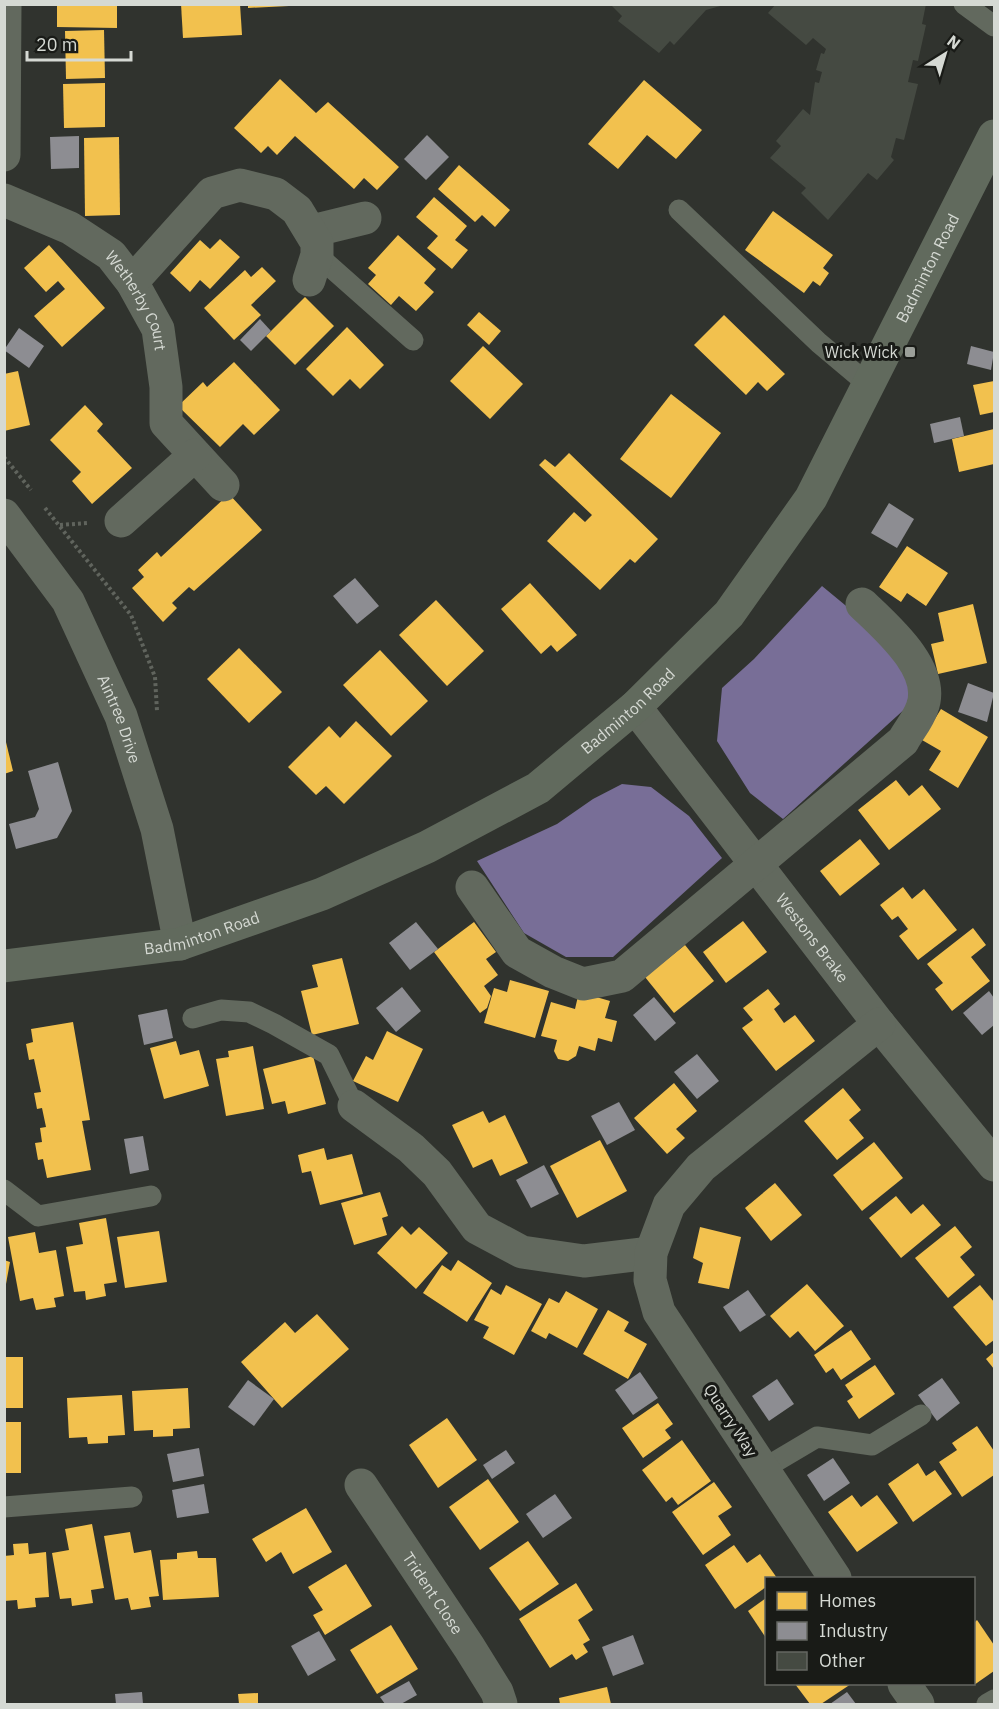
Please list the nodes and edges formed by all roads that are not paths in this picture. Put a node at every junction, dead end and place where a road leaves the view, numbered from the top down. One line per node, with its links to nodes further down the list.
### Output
1 (5, 4): 5 (street)
2 (964, 4): 3 (lane)
3 (994, 26)
4 (994, 136): 12 (main road, Badminton Road)
5 (4, 155)
6 (4, 200): 10 (street, Wetherby Court)
7 (679, 210): 12 (lane)
8 (365, 218): 9 (street)
9 (313, 255): 10 (street); 11 (lane)
10 (132, 282): 13 (street, Wetherby Court)
11 (413, 340)
12 (869, 385): 18 (main road, Badminton Road)
13 (195, 455): 14 (street, Wetherby Court); 16 (street)
14 (223, 485)
15 (4, 515): 21 (street, Aintree Drive)
16 (121, 521)
17 (862, 604): 19 (street)
18 (635, 707): 19 (street, Westons Brake); 21 (main road, Badminton Road)
19 (754, 862): 20 (street); 24 (street, Westons Brake)
20 (472, 887)
21 (180, 944): 22 (main road, Badminton Road)
22 (4, 966)
23 (193, 1018): 25 (lane)
24 (879, 1024): 26 (street, Westons Brake); 29 (street, Quarry Way)
25 (354, 1106): 29 (street)
26 (994, 1166)
27 (4, 1190): 28 (lane)
28 (152, 1196)
29 (651, 1253): 31 (street, Quarry Way)
30 (921, 1415): 31 (lane)
31 (763, 1469): 35 (street, Quarry Way)
32 (361, 1485): 38 (street, Trident Close)
33 (132, 1497): 34 (lane)
34 (4, 1507)
35 (834, 1577)
36 (905, 1685): 39 (street)
37 (994, 1700): 40 (lane)
38 (501, 1704)
39 (918, 1704)
40 (987, 1704)

